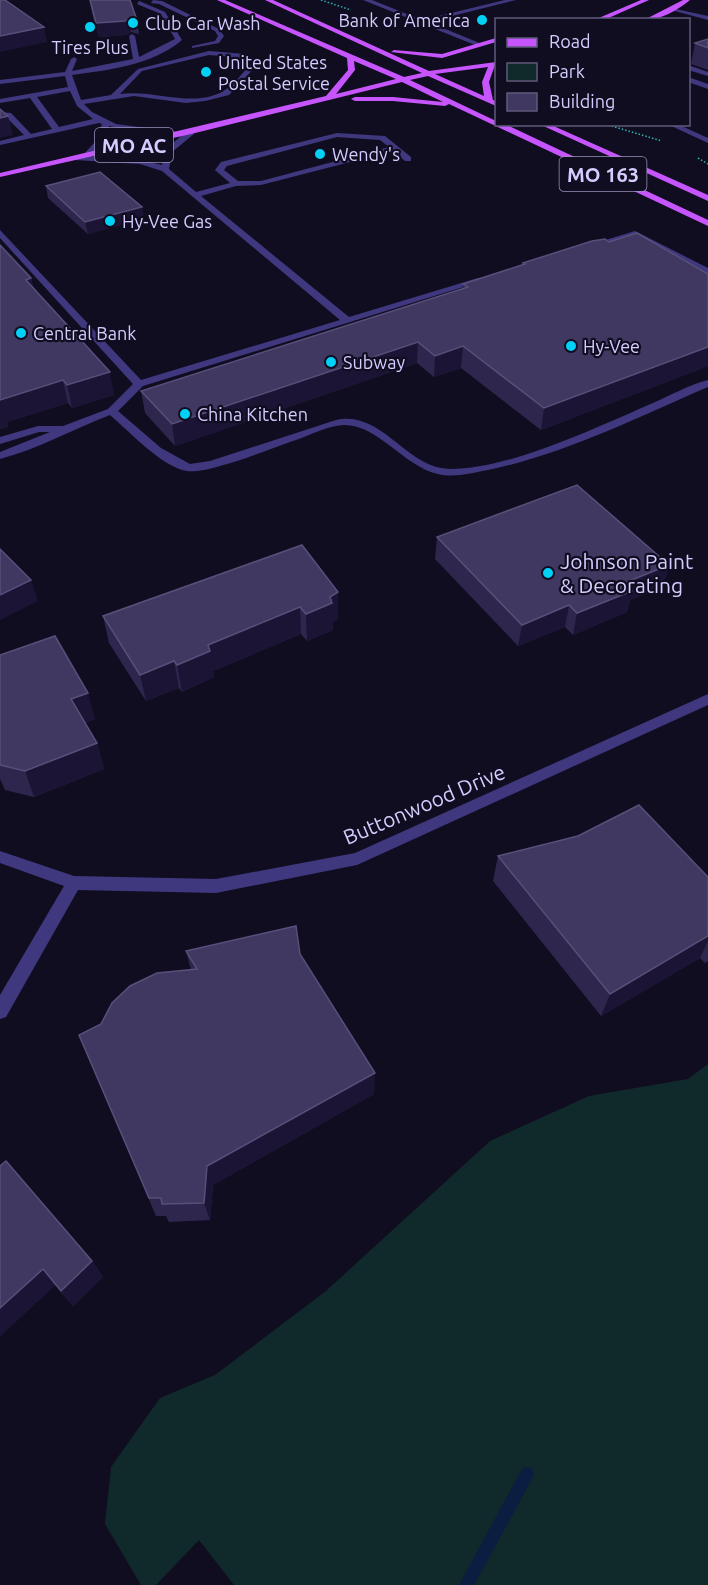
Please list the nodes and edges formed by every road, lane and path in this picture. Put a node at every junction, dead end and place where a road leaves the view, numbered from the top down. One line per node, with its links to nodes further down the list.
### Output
1 (220, 0): 19 (main road, MO 163)
2 (268, 0): 17 (main road)
3 (366, 0): 12 (street)
4 (513, 0): 12 (street)
5 (646, 0): 9 (main road)
6 (687, 0): 8 (main road)
7 (664, 4): 8 (main road)
8 (672, 9): 10 (main road); 11 (street)
9 (607, 18)
10 (652, 18)
11 (708, 18)
12 (420, 22): 15 (street)
13 (132, 36): 21 (street)
14 (495, 40): 15 (main road)
15 (480, 45): 17 (main road)
16 (187, 49): 21 (street)
17 (375, 50): 27 (main road)
18 (177, 52): 21 (street)
19 (350, 57): 30 (main road, MO 163); 36 (main road)
20 (74, 59): 26 (street)
21 (136, 59): 26 (street)
22 (462, 60): 25 (main road)
23 (495, 65): 25 (main road); 39 (main road)
24 (690, 67): 28 (street)
25 (442, 70): 27 (main road)
26 (68, 73): 31 (street); 33 (street)
27 (429, 74): 30 (main road, MO AC); 39 (main road)
28 (708, 74)
29 (690, 80): 32 (street)
30 (406, 81): 36 (main road, MO AC); 40 (main road, MO 163)
31 (0, 82)
32 (708, 86)
33 (73, 88): 34 (street); 38 (street)
34 (31, 94): 37 (street); 49 (street)
35 (115, 95): 35 (street); 38 (street)
36 (328, 99): 40 (main road); 50 (main road, MO AC)
37 (0, 102): 41 (street)
38 (79, 102): 42 (street)
39 (493, 103)
40 (464, 108): 43 (main road, MO 163)
41 (4, 115): 53 (street)
42 (103, 122): 49 (street); 51 (street); 59 (street)
43 (495, 123)
44 (501, 126): 67 (main road, MO 163)
45 (546, 126): 66 (main road, MO 163)
46 (612, 126): 54 (path)
47 (674, 126): 52 (street)
48 (708, 129): 52 (street)
49 (57, 130): 53 (street)
50 (191, 132): 51 (main road, MO AC); 62 (street)
51 (182, 134): 59 (main road, MO AC)
52 (692, 134): 55 (street)
53 (29, 136): 56 (street)
54 (662, 141)
55 (708, 141)
56 (0, 143)
57 (396, 148): 60 (street); 64 (street); 64 (street)
58 (692, 154): 61 (path)
59 (82, 157): 62 (street); 63 (main road, MO AC)
60 (408, 159)
61 (708, 164)
62 (165, 169): 65 (street)
63 (0, 175)
64 (237, 184): 65 (street)
65 (195, 195): 72 (street)
66 (708, 198)
67 (708, 224)
68 (0, 232): 74 (street)
69 (578, 250): 70 (street)
70 (708, 272)
71 (494, 276): 72 (street)
72 (348, 321): 74 (street)
73 (708, 383): 75 (street)
74 (139, 384): 75 (street)
75 (111, 411): 76 (street)
76 (64, 429): 77 (street); 78 (street)
77 (0, 441)
78 (0, 456)
79 (708, 699): 81 (street, Buttonwood Drive)
80 (0, 857): 81 (street, Buttonwood Drive)
81 (74, 883): 82 (street)
82 (0, 1011)

